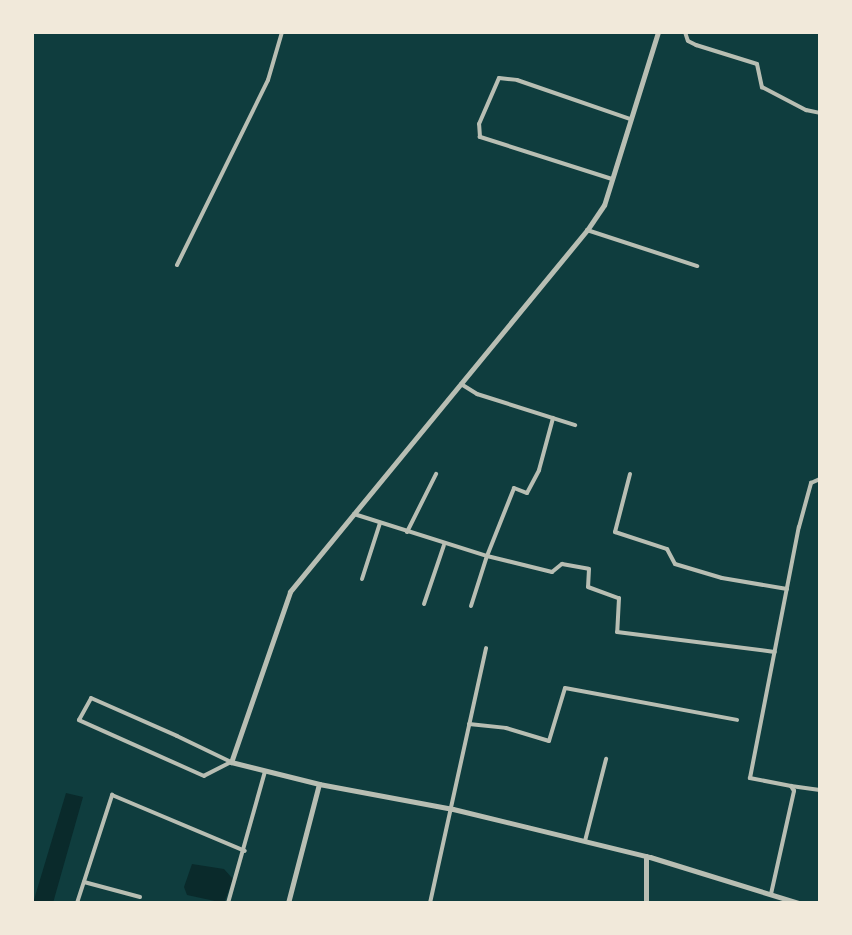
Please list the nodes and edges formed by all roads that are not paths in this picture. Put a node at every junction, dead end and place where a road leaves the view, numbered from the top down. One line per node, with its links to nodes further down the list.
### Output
1 (282, 32): 8 (street)
2 (658, 32): 5 (street)
3 (685, 32): 4 (street)
4 (820, 113)
5 (633, 119): 6 (street); 6 (street)
6 (614, 180): 7 (street)
7 (587, 230): 9 (street); 10 (street)
8 (177, 265)
9 (697, 266)
10 (461, 384): 11 (street); 16 (street)
11 (553, 418): 12 (street); 20 (street)
12 (575, 425)
13 (436, 474): 18 (street)
14 (630, 474): 22 (street)
15 (820, 479): 22 (street)
16 (354, 514): 17 (street); 30 (street)
17 (380, 523): 18 (street); 21 (street)
18 (407, 532): 19 (street)
19 (444, 545): 20 (street); 23 (street)
20 (487, 556): 24 (street); 26 (street)
21 (362, 579)
22 (787, 589): 26 (street)
23 (424, 604)
24 (471, 606)
25 (486, 648): 28 (street)
26 (775, 652): 33 (street)
27 (737, 720): 28 (street)
28 (469, 724): 35 (street)
29 (606, 759): 36 (street)
30 (231, 762): 30 (street); 31 (street)
31 (265, 771): 32 (street); 37 (street)
32 (319, 784): 35 (street); 44 (street)
33 (791, 786): 34 (street); 41 (street)
34 (820, 790)
35 (453, 809): 36 (street); 45 (street)
36 (585, 841): 38 (street)
37 (245, 851): 39 (street); 43 (street)
38 (646, 856): 41 (street); 46 (street)
39 (84, 882): 40 (street); 42 (street)
40 (140, 897)
41 (775, 898): 47 (street)
42 (77, 903)
43 (228, 903)
44 (288, 903)
45 (430, 903)
46 (646, 903)
47 (799, 903)

